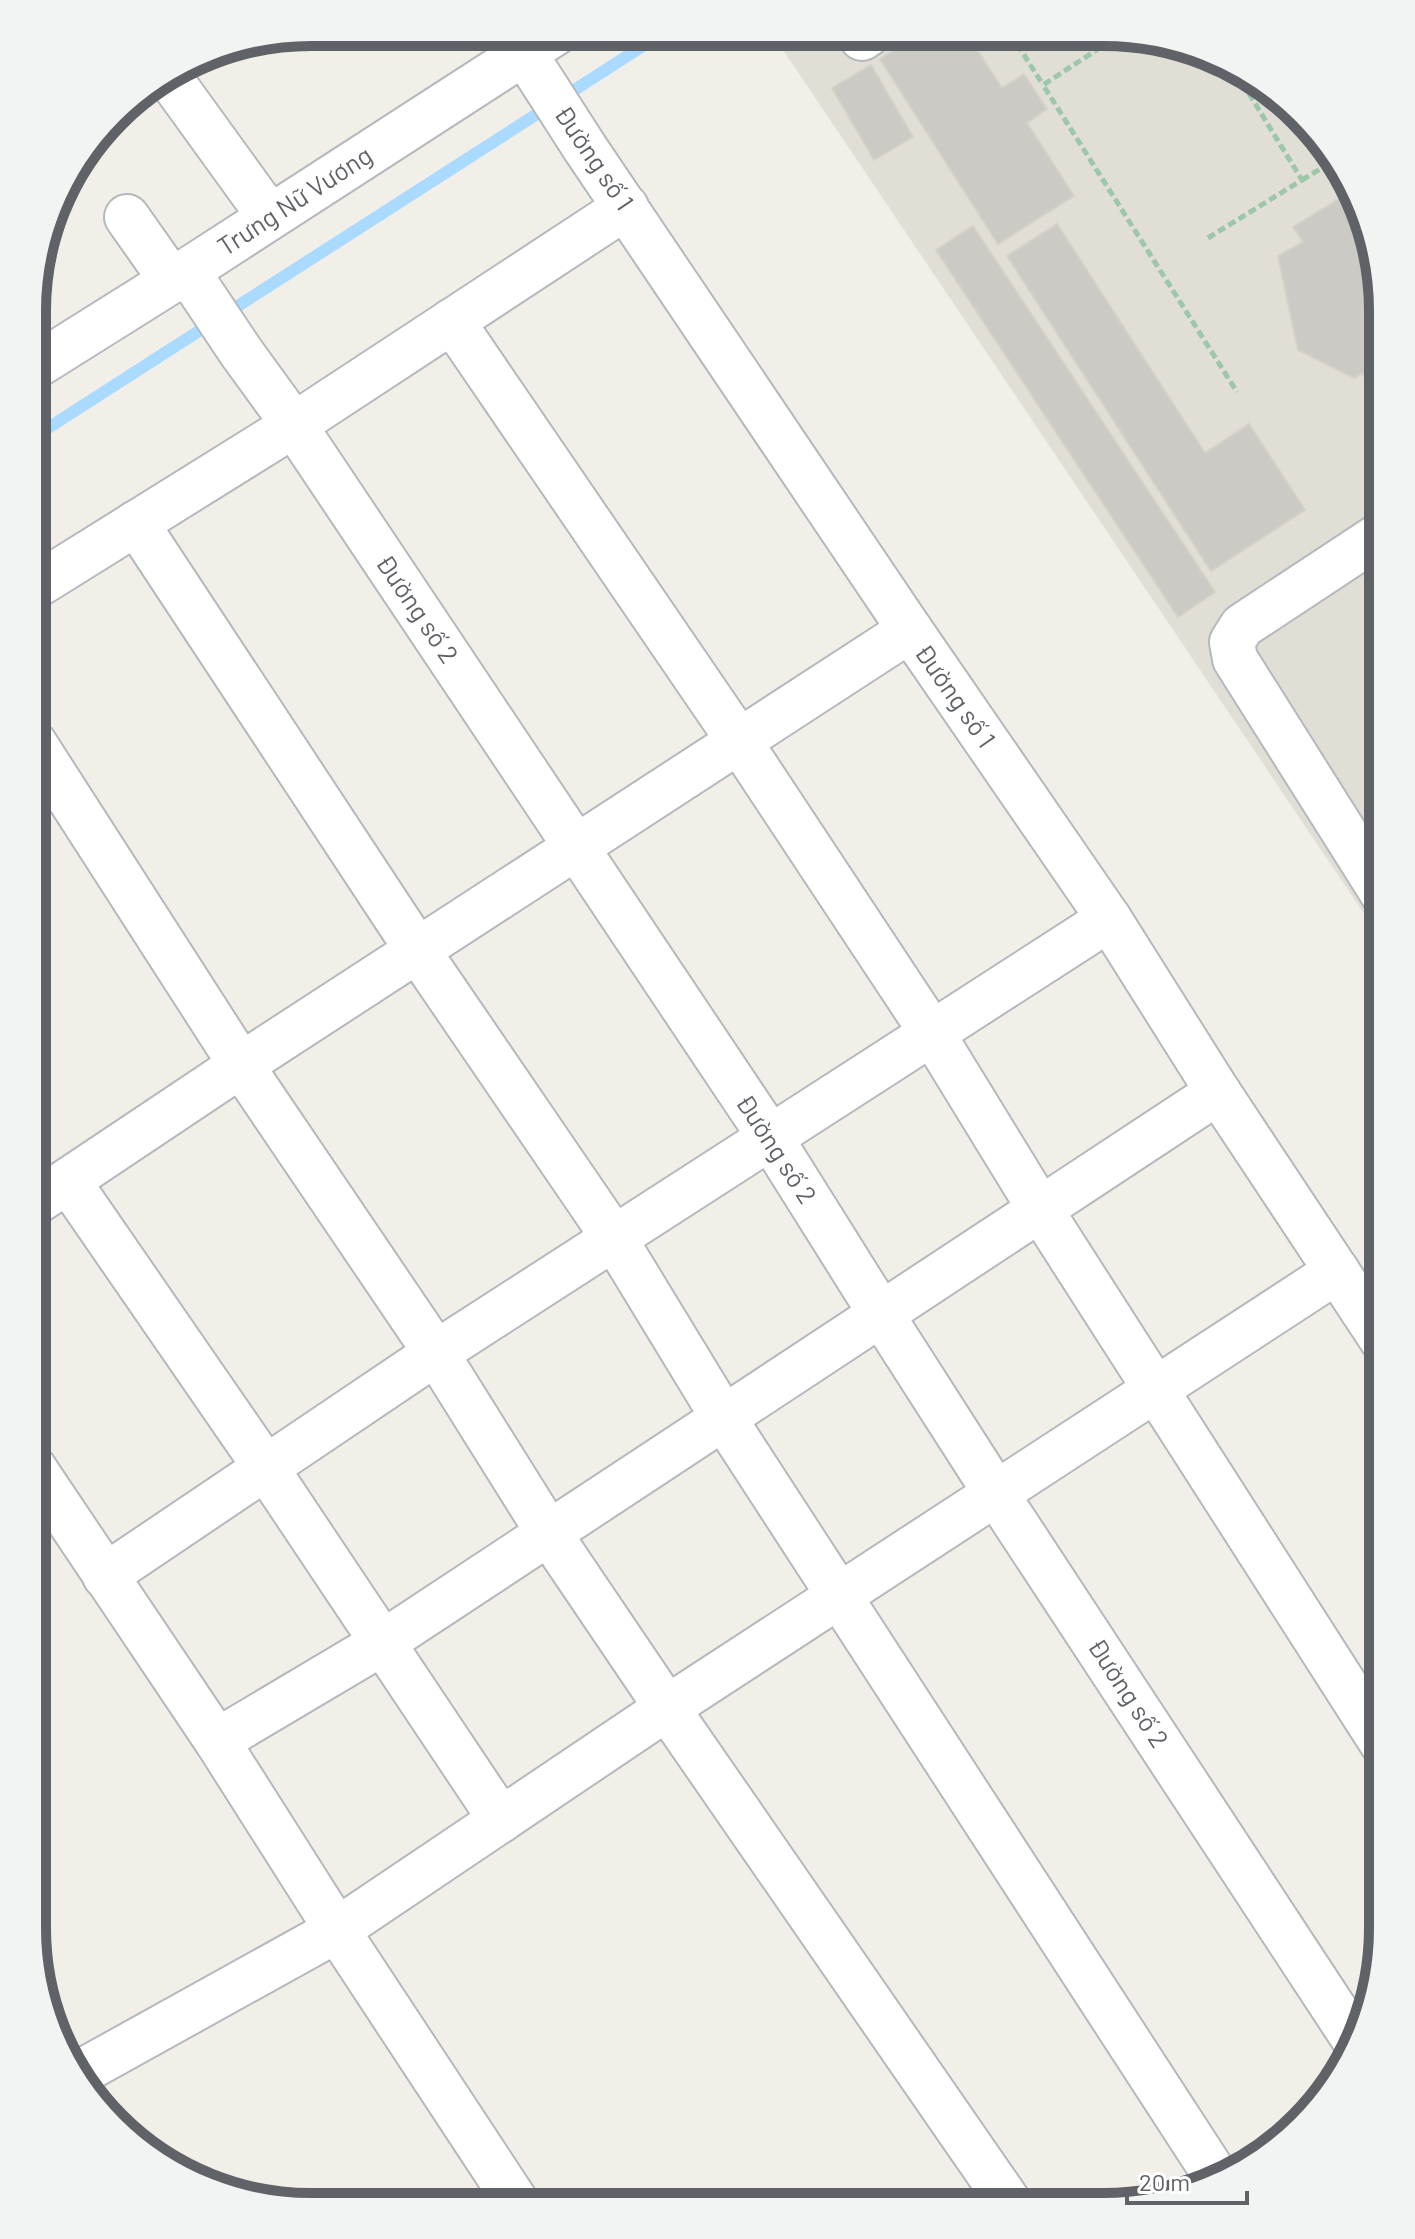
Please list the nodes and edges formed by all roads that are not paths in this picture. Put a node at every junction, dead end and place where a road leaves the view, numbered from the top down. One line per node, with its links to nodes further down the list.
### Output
1 (541, 56): 3 (street, Đường số 1); 5 (street, Trưng Nữ Vương)
2 (174, 84): 5 (street)
3 (626, 207): 7 (street); 13 (street, Đường số 1)
4 (127, 217): 6 (street, Đường số 2)
5 (270, 217): 6 (street, Trưng Nữ Vương)
6 (188, 282): 8 (street, Trưng Nữ Vương); 9 (street, Đường số 2)
7 (452, 321): 9 (street); 14 (street)
8 (46, 360)
9 (294, 425): 10 (street); 16 (street, Đường số 2)
10 (136, 523): 12 (street); 19 (street)
11 (1369, 542): 17 (street)
12 (46, 579)
13 (910, 630): 14 (street); 18 (street, Đường số 1)
14 (739, 741): 16 (street); 20 (street)
15 (46, 762): 21 (street)
16 (577, 848): 19 (street); 23 (street, Đường số 2)
17 (1369, 871)
18 (1109, 919): 20 (street); 22 (street, Đường số 1)
19 (418, 951): 21 (street); 26 (street)
20 (932, 1033): 23 (street); 25 (street)
21 (241, 1065): 24 (street); 30 (street)
22 (1218, 1092): 25 (street); 27 (street, Đường số 1)
23 (770, 1137): 26 (street); 28 (street, Đường số 2)
24 (50, 1192): 33 (street)
25 (1040, 1209): 28 (street); 31 (street)
26 (614, 1238): 30 (street); 32 (street)
27 (1337, 1271): 29 (street, Đường số 1); 31 (street)
28 (881, 1314): 32 (street); 35 (street, Đường số 2)
29 (1368, 1319)
30 (436, 1353): 33 (street); 36 (street)
31 (1155, 1388): 35 (street); 41 (street)
32 (723, 1417): 36 (street); 38 (street)
33 (266, 1468): 37 (street); 39 (street)
34 (46, 1487): 37 (street)
35 (995, 1492): 38 (street); 45 (street, Đường số 2)
36 (548, 1532): 39 (street); 40 (street)
37 (105, 1576): 42 (street)
38 (838, 1595): 40 (street); 47 (street)
39 (382, 1643): 42 (street); 43 (street)
40 (667, 1708): 43 (street); 49 (street)
41 (1368, 1721)
42 (217, 1741): 44 (street)
43 (501, 1820): 44 (street)
44 (337, 1930): 46 (street); 48 (street)
45 (1348, 2030)
46 (87, 2069)
47 (1212, 2170)
48 (510, 2193)
49 (1002, 2193)

